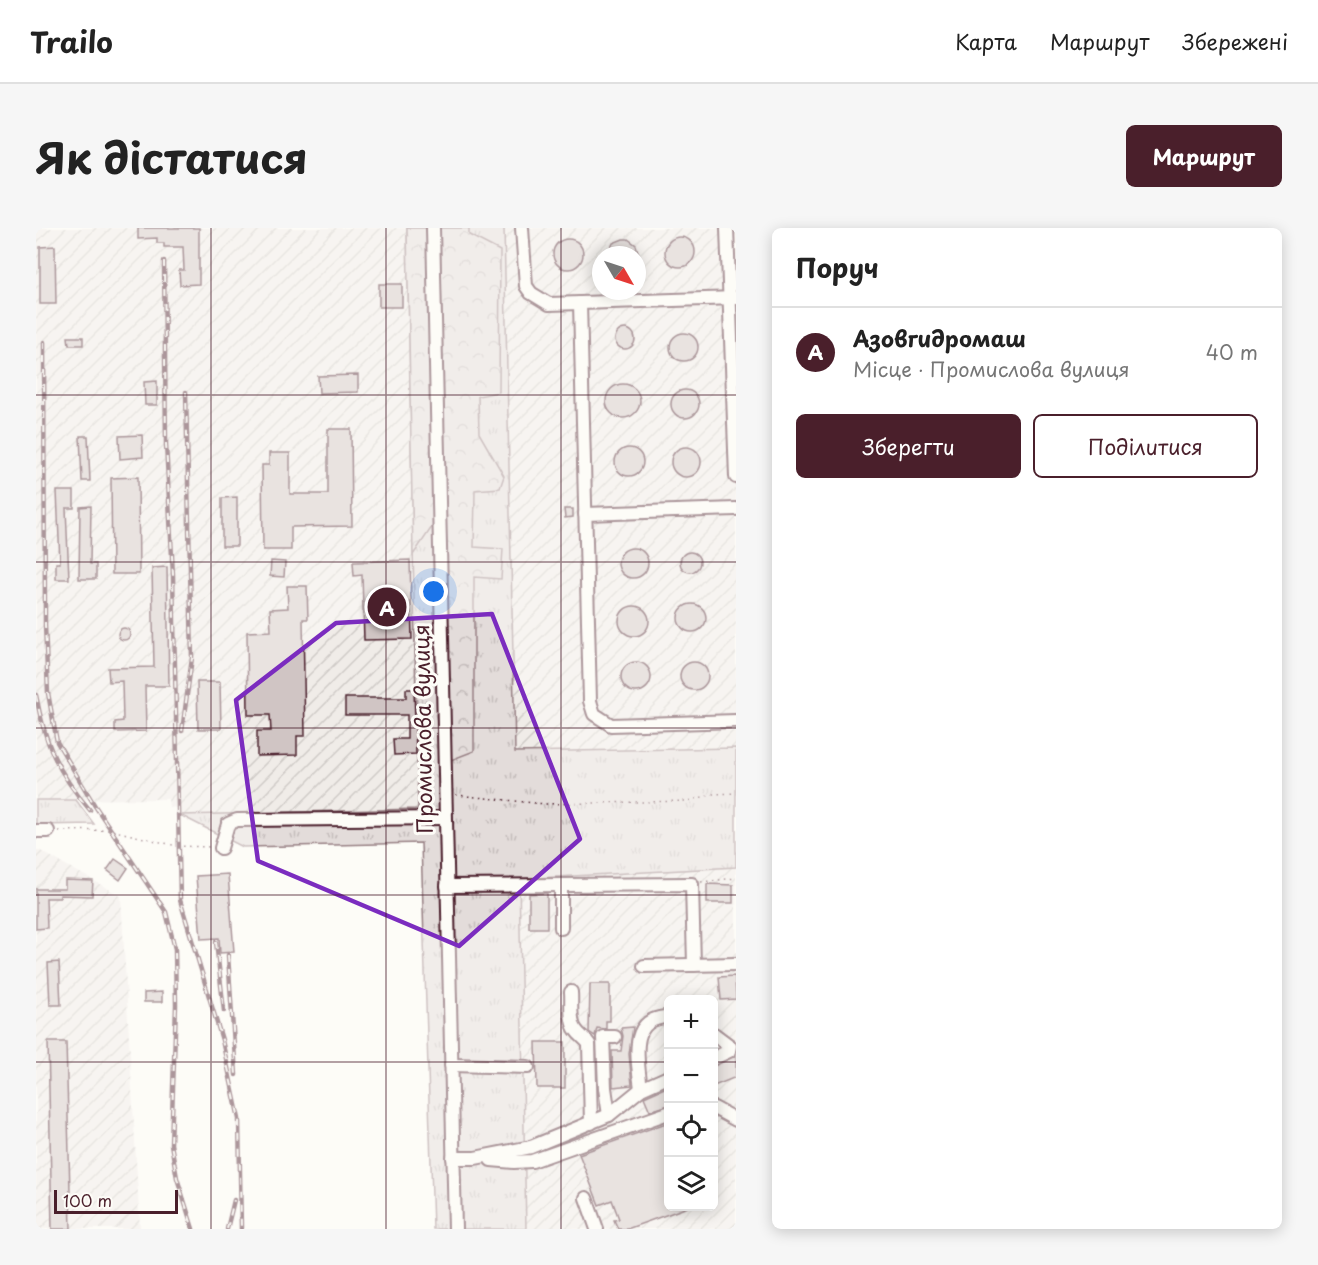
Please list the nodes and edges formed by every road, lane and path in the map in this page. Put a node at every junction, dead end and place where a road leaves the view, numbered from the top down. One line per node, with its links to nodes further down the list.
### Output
1 (433, 228): 10 (street, Промислова вулиця)
2 (522, 228): 5 (street)
3 (728, 228): 4 (street)
4 (733, 298): 5 (street); 6 (street)
5 (580, 303): 8 (street)
6 (736, 477)
7 (736, 509): 8 (street)
8 (585, 514): 9 (street)
9 (736, 721)
10 (445, 794): 11 (path); 12 (street, Промислова вулиця)
11 (736, 794)
12 (445, 818): 14 (street); 18 (street, Промислова вулиця)
13 (42, 831): 14 (path)
14 (221, 848)
15 (736, 878): 16 (path)
16 (692, 884): 17 (street); 21 (street)
17 (561, 885): 18 (street); 19 (street)
18 (447, 886): 28 (street, Промислова вулиця)
19 (561, 928)
20 (736, 964): 21 (street)
21 (694, 965): 22 (street)
22 (644, 966)
23 (571, 992): 36 (street)
24 (664, 1018): 31 (street)
25 (615, 1037): 33 (street)
26 (718, 1037): 27 (street)
27 (718, 1056)
28 (451, 1065): 29 (street); 37 (street, Промислова вулиця)
29 (528, 1067)
30 (664, 1079): 31 (street)
31 (641, 1089): 33 (street)
32 (718, 1110): 35 (street)
33 (609, 1115): 36 (street)
34 (664, 1115): 38 (street)
35 (736, 1120)
36 (591, 1123): 38 (street)
37 (453, 1158): 38 (street); 40 (street, Промислова вулиця)
38 (475, 1158)
39 (586, 1198): 41 (street)
40 (455, 1229)
41 (597, 1229)

